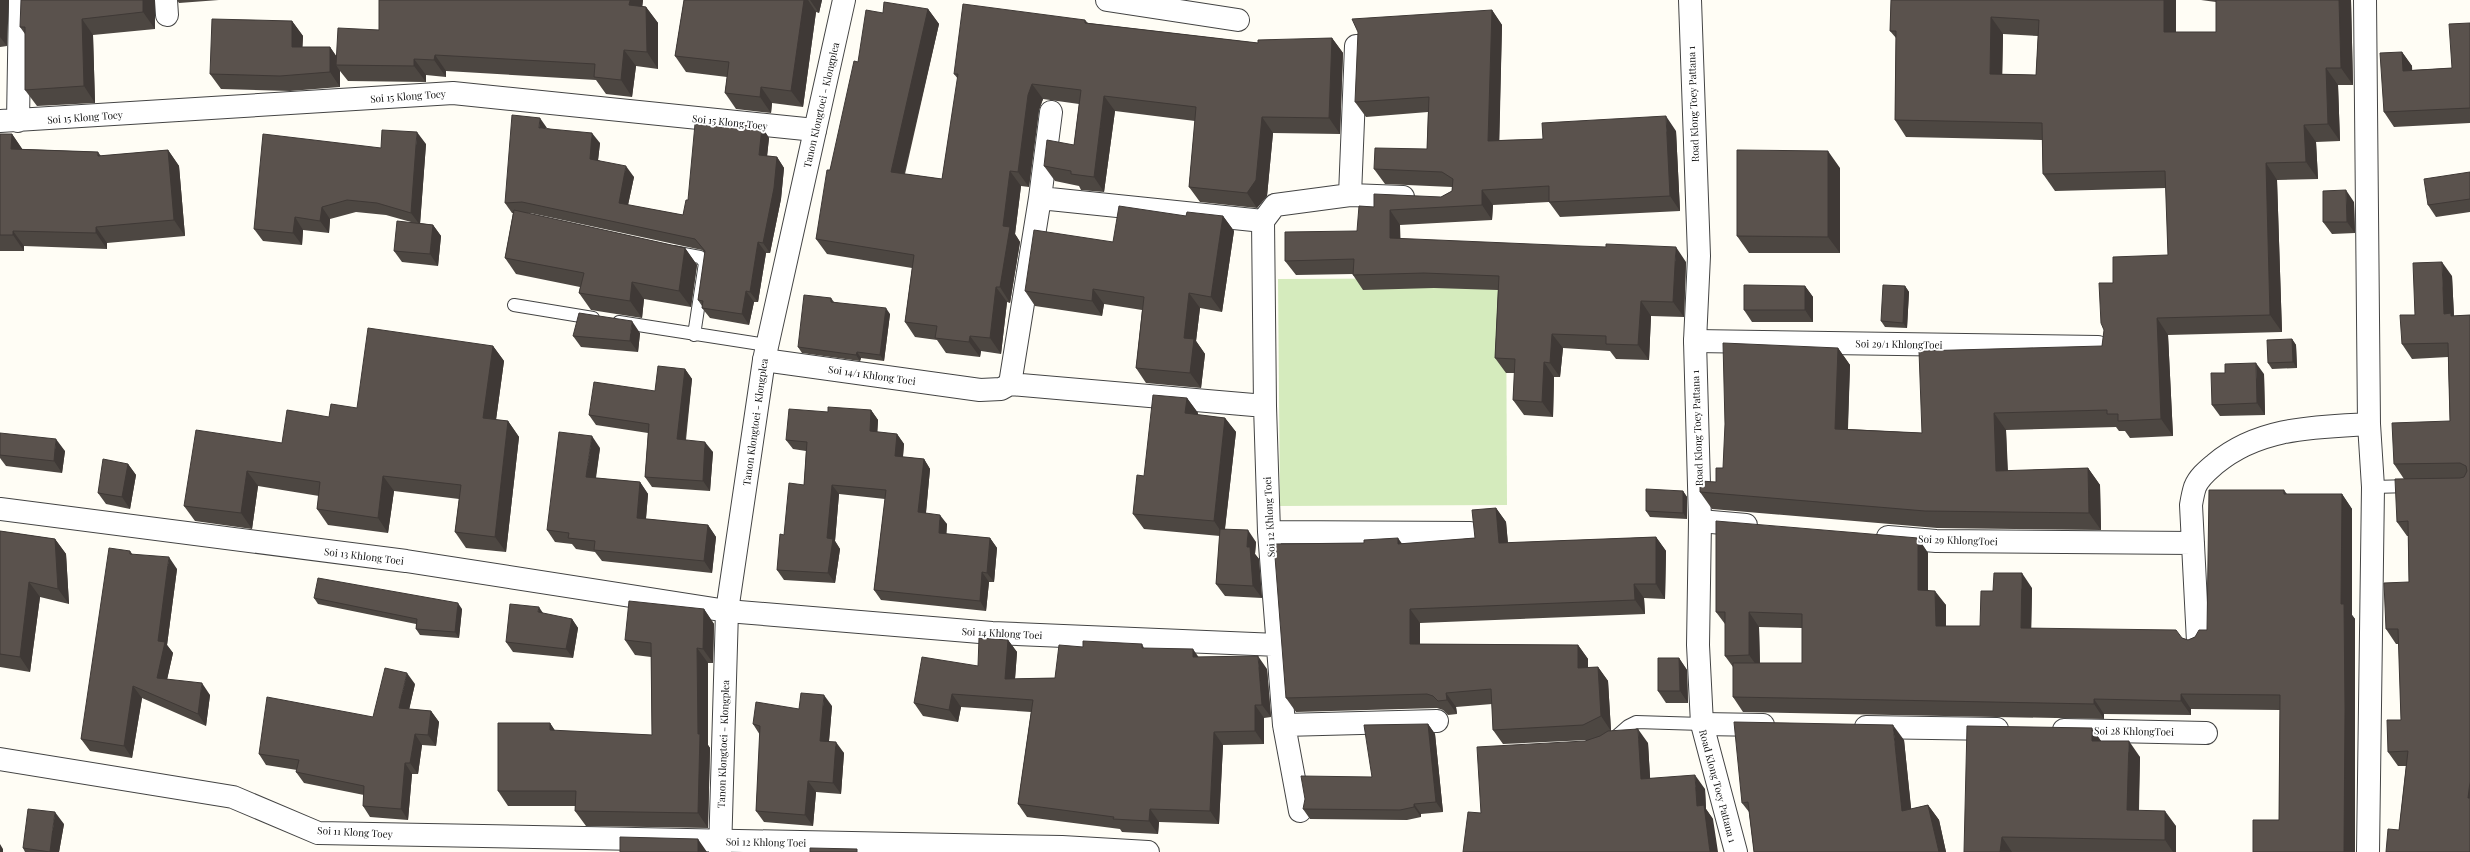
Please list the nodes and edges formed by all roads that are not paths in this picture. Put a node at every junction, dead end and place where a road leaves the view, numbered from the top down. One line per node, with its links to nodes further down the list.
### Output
1 (20, 0): 9 (street)
2 (844, 0): 10 (street, Tanon Klongtoei - Klongplea)
3 (1107, 0): 6 (street)
4 (1690, 0): 18 (street, Road Klong Toey Pattana 1)
5 (2365, 0): 23 (street)
6 (1238, 20)
7 (1356, 46): 11 (street)
8 (1051, 112): 12 (street)
9 (9, 121): 10 (street, Soi 15 Klong Toey)
10 (815, 130): 20 (street, Tanon Klongtoei - Klongplea)
11 (1350, 195): 13 (street); 14 (street)
12 (1040, 198): 14 (street); 21 (street)
13 (1421, 198)
14 (1263, 221): 22 (street, Soi 12 Khlong Toei)
15 (662, 249): 17 (lane)
16 (514, 306): 17 (lane)
17 (694, 334): 20 (lane)
18 (1695, 341): 19 (street, Soi 29/1 KhlongToei); 27 (street, Road Klong Toey Pattana 1)
19 (2103, 347)
20 (765, 353): 21 (street, Soi 14/1 Khlong Toei); 33 (street, Tanon Klongtoei - Klongplea)
21 (1010, 384): 22 (street)
22 (1265, 406): 29 (street, Soi 12 Khlong Toei)
23 (2369, 424): 25 (street); 32 (street)
24 (2425, 486): 25 (lane)
25 (2373, 487): 50 (street)
26 (0, 509): 33 (street, Soi 13 Khlong Toei)
27 (1700, 521): 28 (street); 37 (street, Road Klong Toey Pattana 1)
28 (1763, 526)
29 (1269, 532): 30 (street); 35 (street, Soi 12 Khlong Toei)
30 (1470, 533)
31 (1865, 535): 32 (street, Soi 29 KhlongToei)
32 (2193, 543): 34 (street)
33 (727, 611): 35 (street, Soi 14 Khlong Toei); 47 (street, Tanon Klongtoei - Klongplea)
34 (2198, 642)
35 (1278, 645): 38 (street, Soi 12 Khlong Toei)
36 (1437, 721): 38 (street)
37 (1702, 724): 39 (street); 44 (lane); 49 (street, Road Klong Toey Pattana 1)
38 (1284, 725): 46 (street, Soi 12 Khlong Toei)
39 (1781, 726)
40 (1844, 727): 41 (street)
41 (2017, 730)
42 (2041, 730): 43 (street, Soi 28 KhlongToei)
43 (2206, 733)
44 (1601, 745)
45 (0, 759): 47 (street, Soi 11 Klong Toey)
46 (1300, 811)
47 (720, 847): 48 (street, Soi 12 Khlong Toei)
48 (1148, 852)
49 (1736, 852)
50 (2368, 852)

